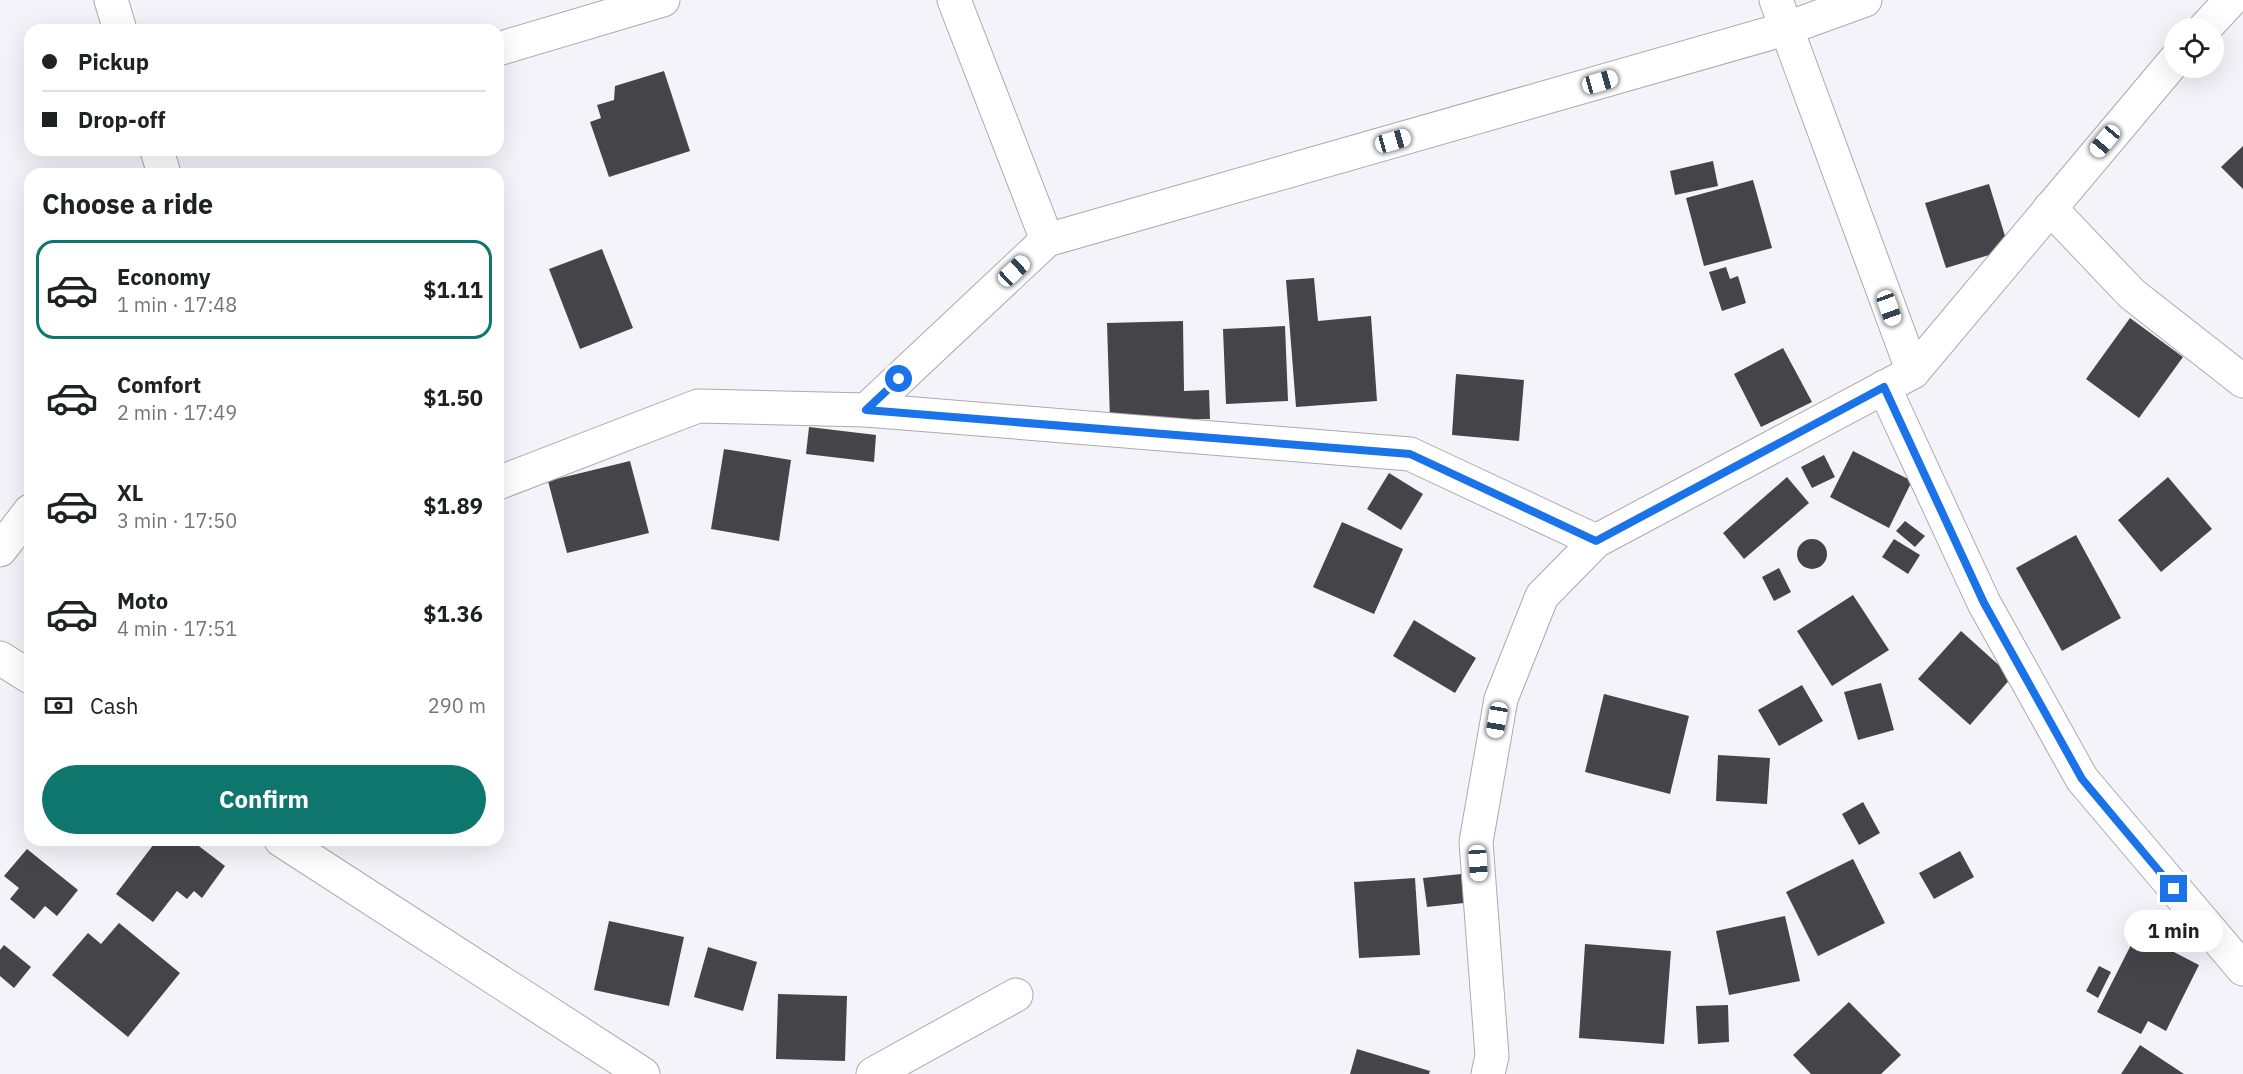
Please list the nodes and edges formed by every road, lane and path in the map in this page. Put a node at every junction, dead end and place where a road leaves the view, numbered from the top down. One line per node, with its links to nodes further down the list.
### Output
1 (111, 0): 8 (street)
2 (663, 0): 9 (street)
3 (954, 0): 12 (street)
4 (1865, 0): 6 (street)
5 (2231, 0): 7 (street)
6 (1780, 15): 12 (street); 13 (street)
7 (2214, 18)
8 (118, 24)
9 (504, 47)
10 (2164, 73): 11 (street)
11 (2050, 208): 13 (street); 14 (street)
12 (1047, 240): 16 (street)
13 (1913, 372): 15 (street)
14 (2243, 381)
15 (1884, 387): 19 (street); 22 (street)
16 (866, 410): 17 (street); 19 (street)
17 (504, 481)
18 (24, 519): 20 (street)
19 (1596, 541): 26 (street)
20 (0, 550)
21 (290, 846): 24 (street)
22 (2243, 969)
23 (1016, 995): 25 (street)
24 (643, 1074)
25 (873, 1074)
26 (1488, 1074)

